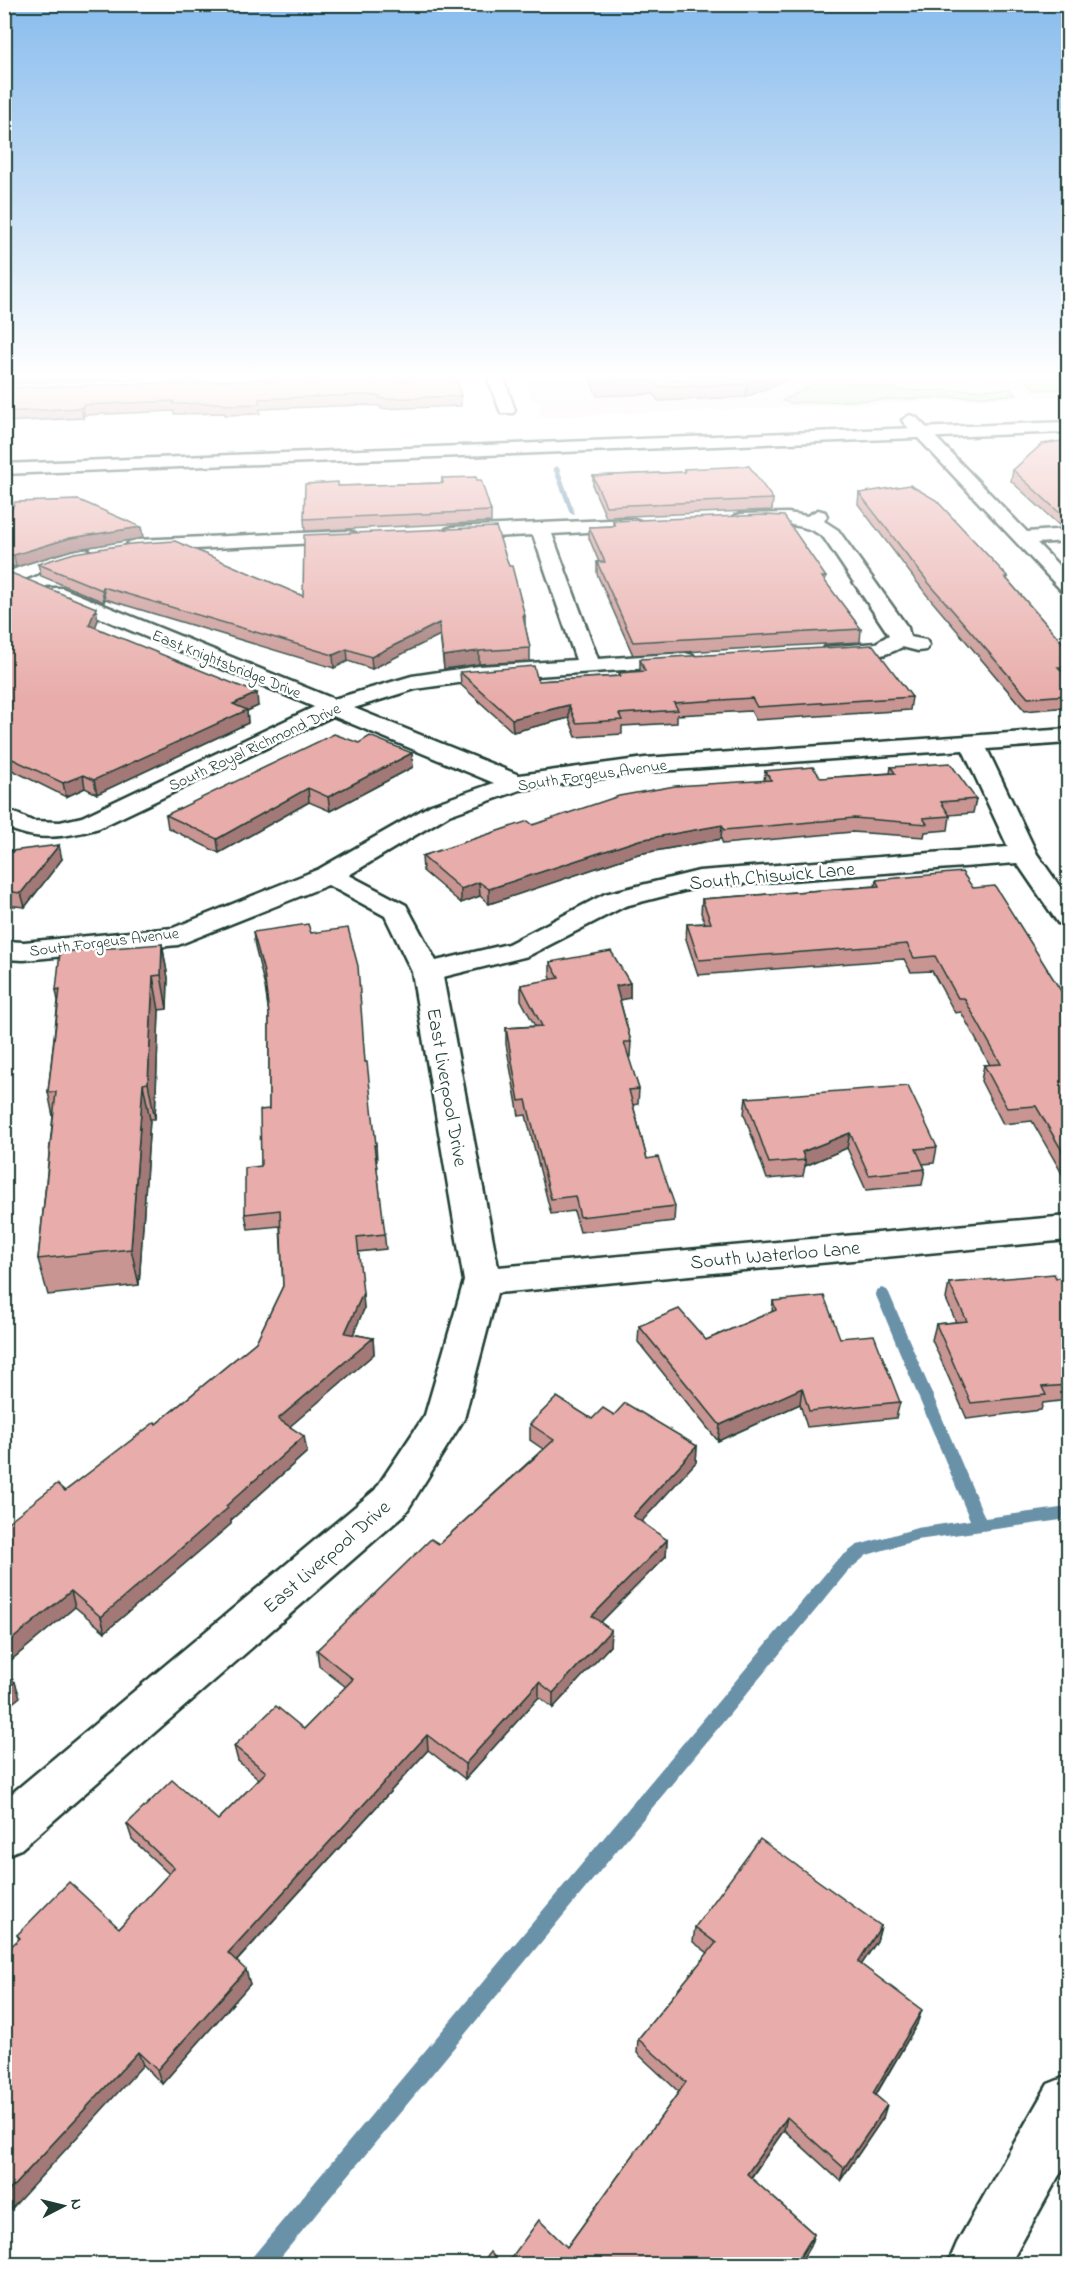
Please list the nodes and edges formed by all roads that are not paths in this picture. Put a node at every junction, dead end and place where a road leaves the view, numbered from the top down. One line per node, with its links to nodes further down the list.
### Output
1 (972, 485): 8 (street)
2 (718, 521): 13 (street)
3 (647, 524): 4 (street)
4 (541, 530): 5 (street); 15 (street)
5 (433, 534)
6 (1068, 535): 8 (street)
7 (361, 537): 9 (street)
8 (1022, 538): 12 (street)
9 (122, 548)
10 (102, 550): 11 (street)
11 (10, 574): 16 (street, East Knightsbridge Drive)
12 (1068, 586)
13 (814, 653)
14 (707, 659): 15 (street, South Royal Richmond Drive)
15 (589, 665): 16 (street, South Royal Richmond Drive)
16 (333, 707): 19 (street, East Knightsbridge Drive); 20 (street, South Royal Richmond Drive)
17 (1068, 736): 18 (street, South Forgeus Avenue)
18 (972, 743): 19 (street, South Forgeus Avenue); 21 (street)
19 (516, 783): 22 (street, South Forgeus Avenue)
20 (4, 816)
21 (1024, 854): 23 (street); 25 (street, South Chiswick Lane)
22 (328, 875): 24 (street, South Forgeus Avenue); 25 (street, East Liverpool Drive)
23 (1068, 917)
24 (4, 950)
25 (427, 972): 27 (street, East Liverpool Drive)
26 (1068, 1228): 27 (street, South Waterloo Lane)
27 (482, 1281): 28 (street, East Liverpool Drive)
28 (4, 1833)
29 (1068, 2104): 30 (street)
30 (978, 2265)

